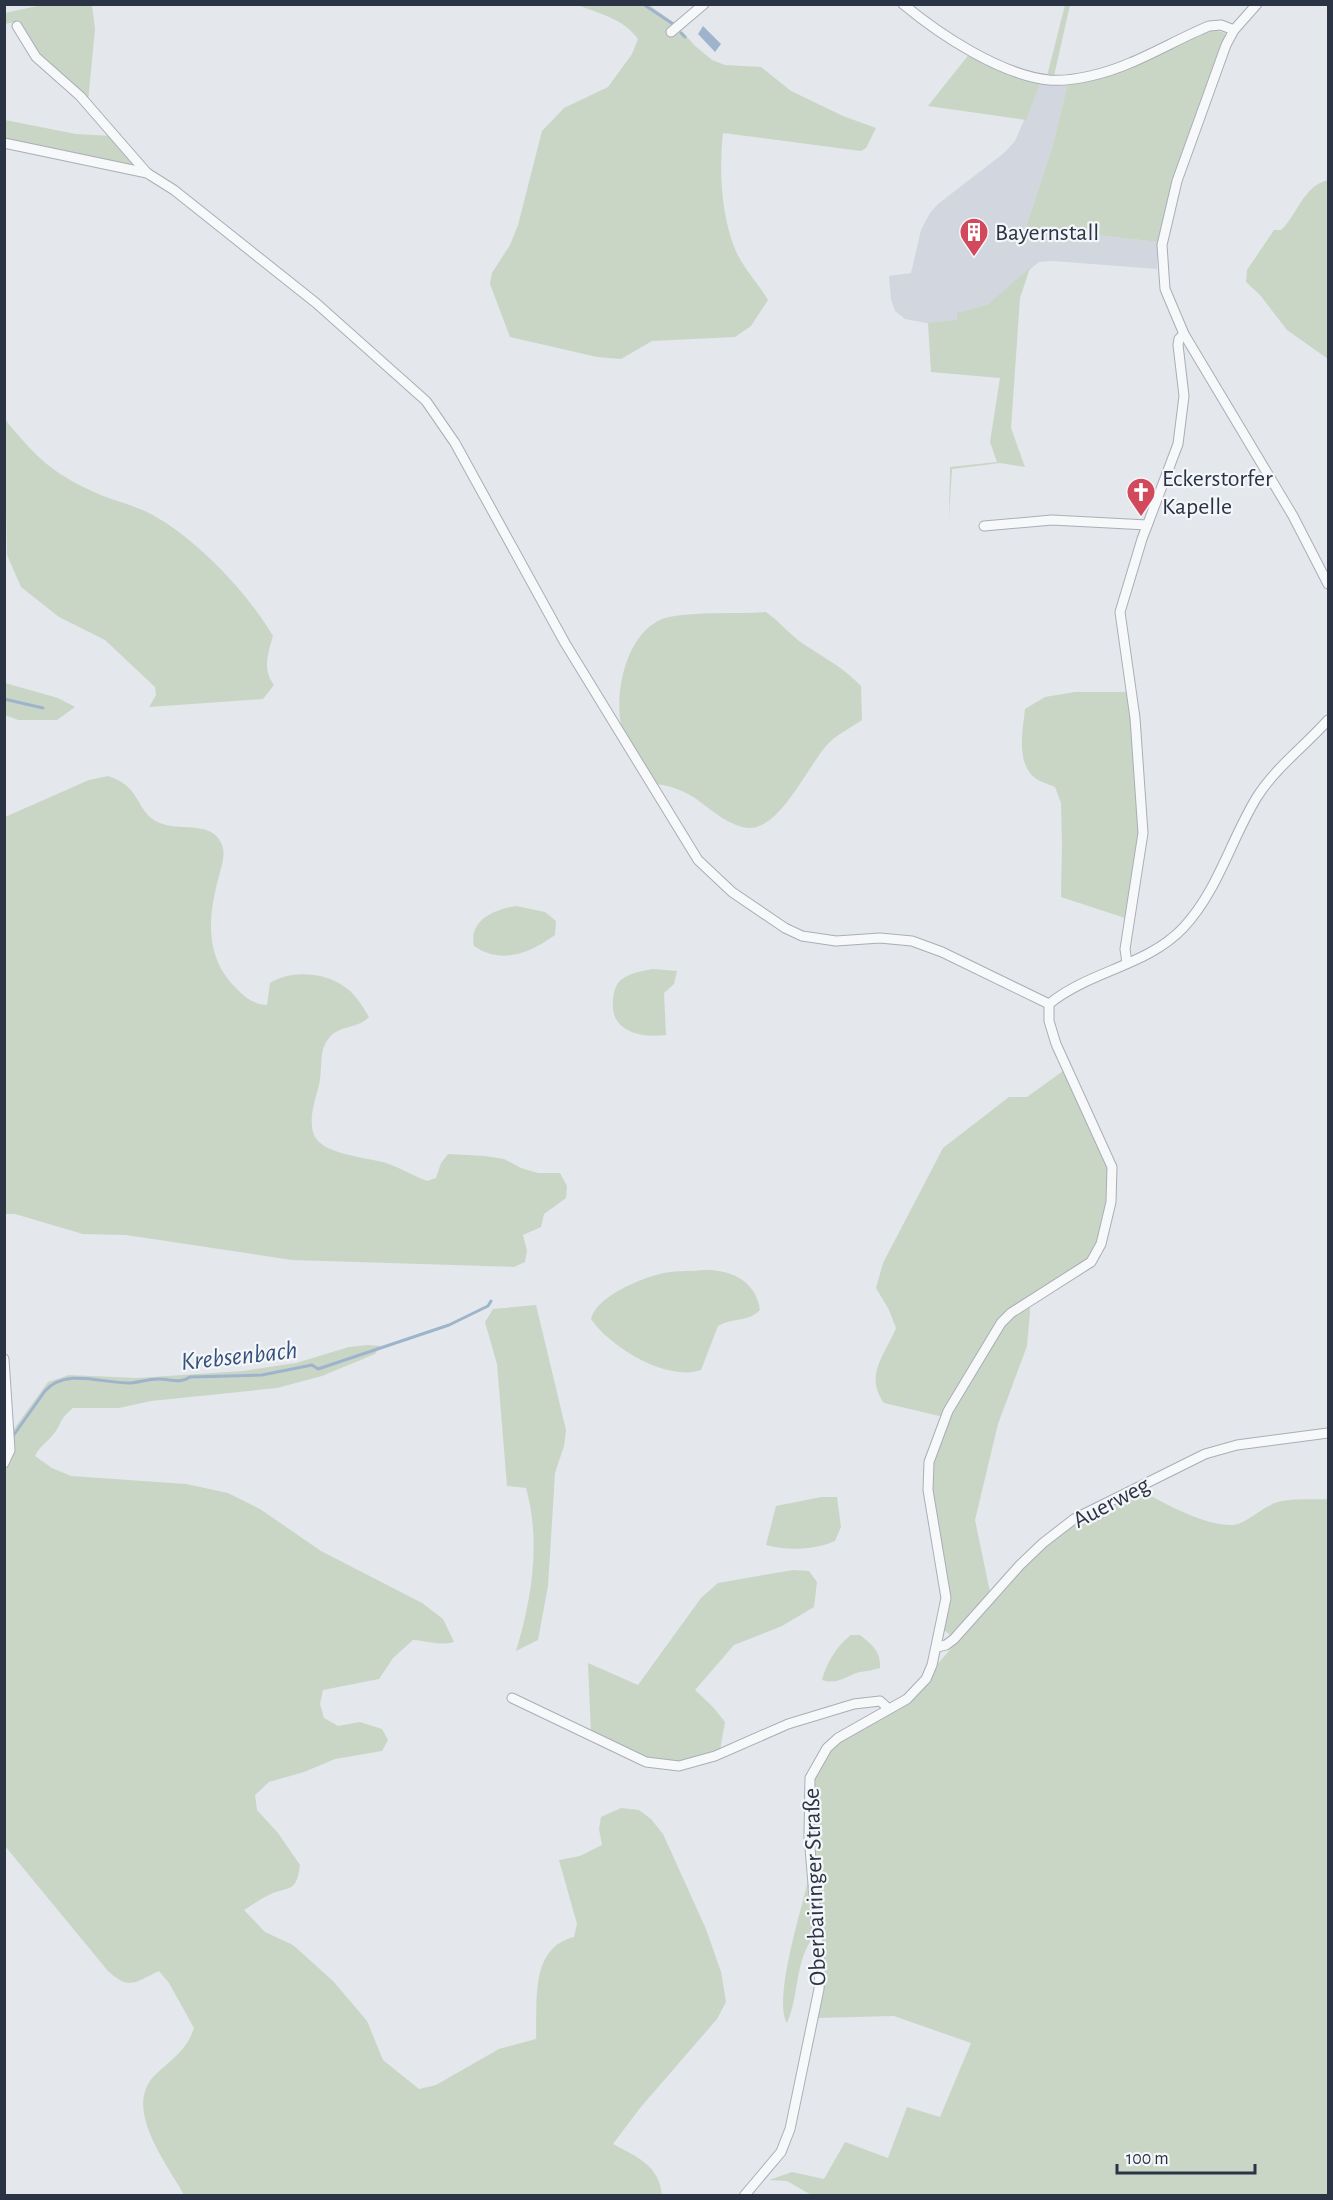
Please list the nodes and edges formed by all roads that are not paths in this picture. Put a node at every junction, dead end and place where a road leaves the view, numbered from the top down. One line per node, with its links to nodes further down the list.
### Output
1 (704, 4): 6 (street)
2 (903, 4): 5 (street)
3 (1257, 4): 5 (street)
4 (17, 26): 8 (street)
5 (1234, 30): 9 (street)
6 (671, 32)
7 (4, 143): 8 (street)
8 (147, 173): 15 (street)
9 (1184, 334): 10 (street); 12 (street)
10 (1147, 525): 11 (street); 14 (street)
11 (984, 526)
12 (1329, 584)
13 (1329, 720): 14 (street)
14 (1126, 963): 15 (street)
15 (1049, 1004): 19 (street, Oberbairinger Straße)
16 (4, 1359): 18 (street)
17 (1329, 1433): 19 (street, Auerweg)
18 (4, 1463)
19 (937, 1647): 21 (street, Oberbairinger Straße)
20 (512, 1698): 21 (street)
21 (889, 1709): 22 (street, Oberbairinger Straße)
22 (744, 2196)

